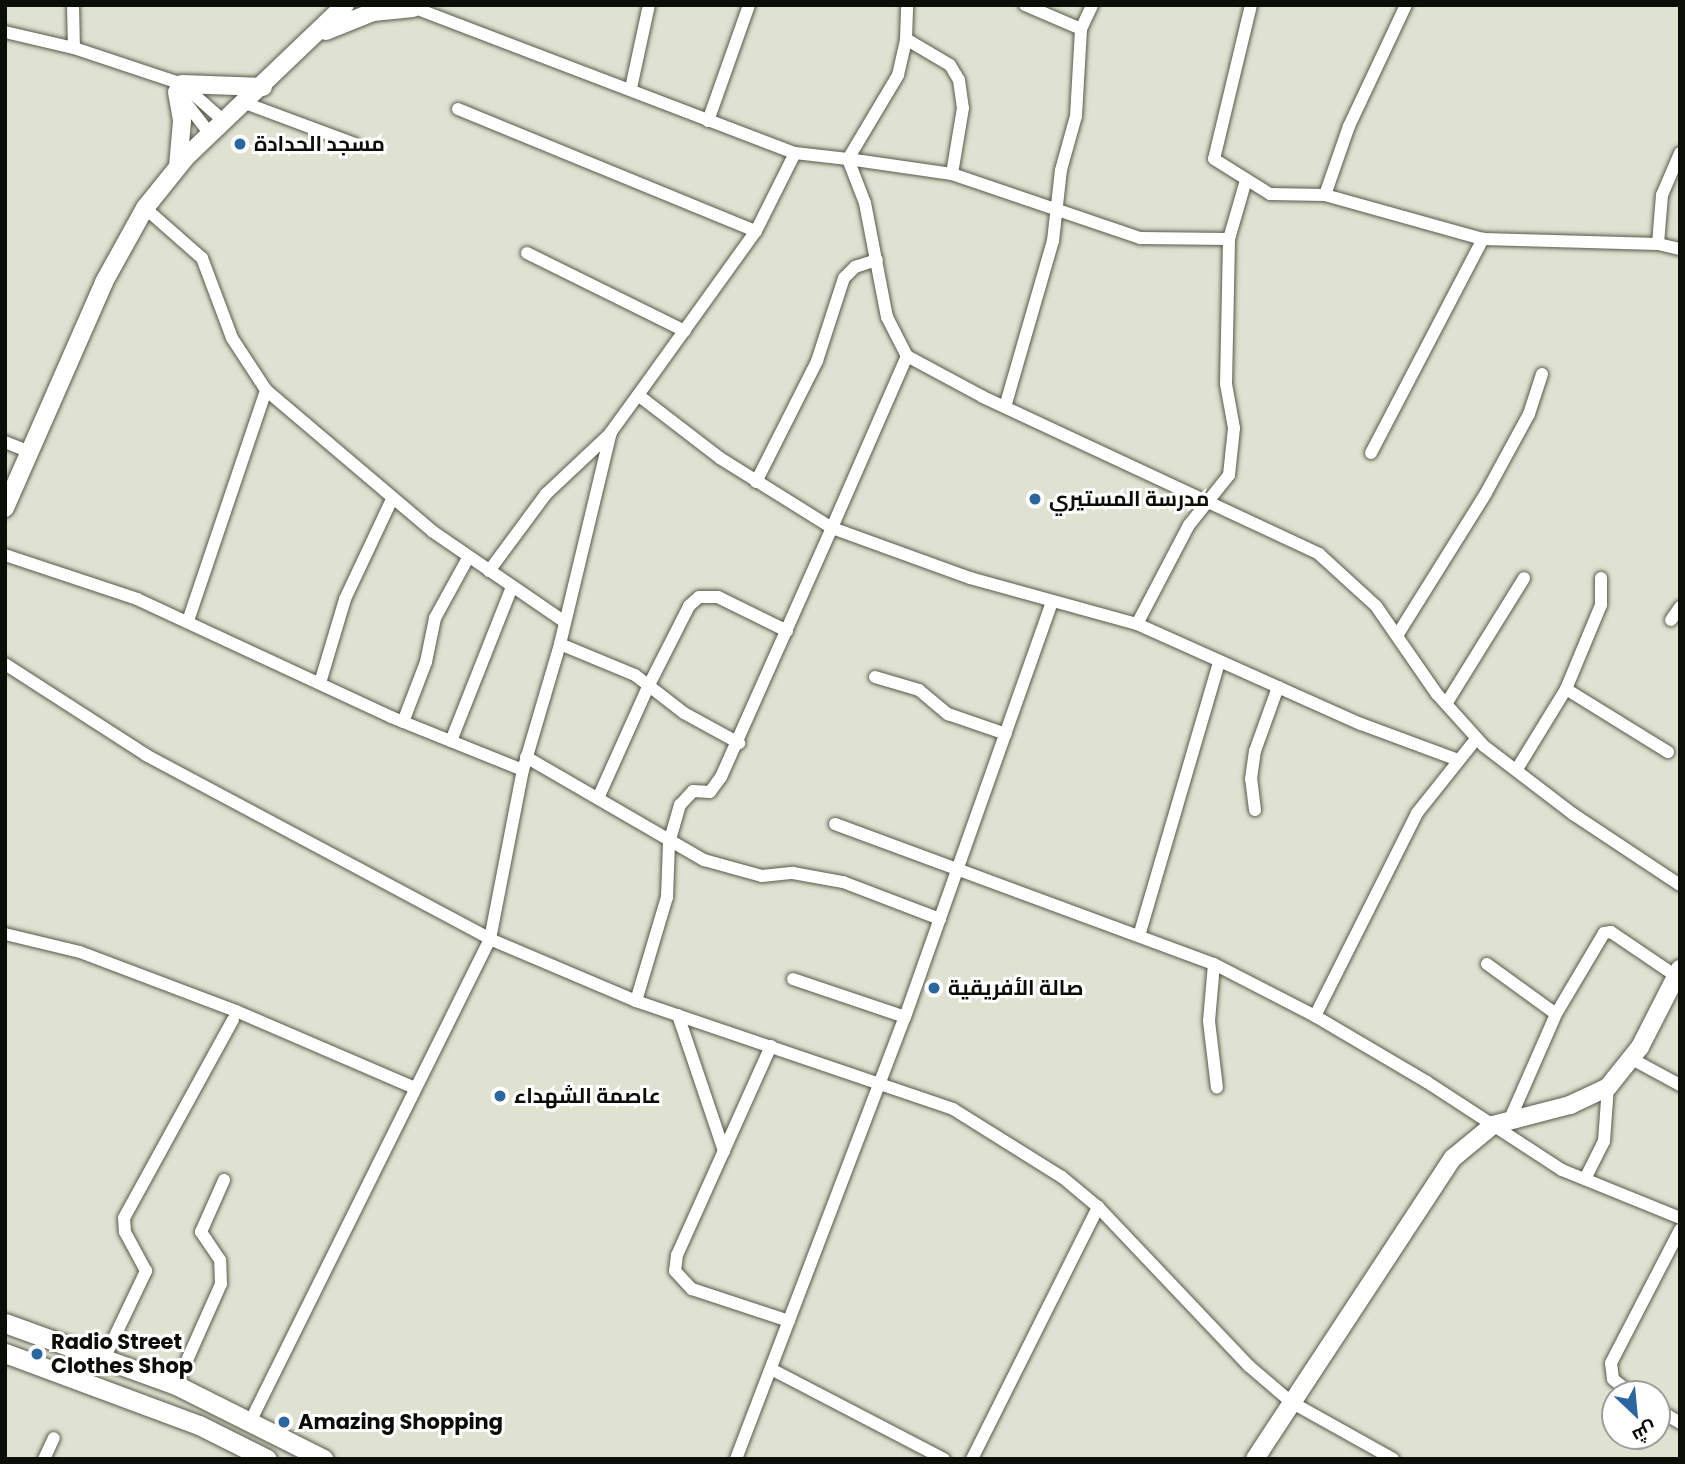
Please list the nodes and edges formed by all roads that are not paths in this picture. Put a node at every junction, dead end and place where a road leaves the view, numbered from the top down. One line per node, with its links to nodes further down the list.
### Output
1 (73, 5): 15 (street)
2 (345, 5): 12 (street)
3 (649, 5): 18 (street)
4 (749, 5): 21 (street)
5 (907, 5): 14 (street)
6 (1024, 5): 11 (street)
7 (1091, 5): 11 (street)
8 (1251, 5): 30 (street)
9 (1406, 5): 31 (street)
10 (414, 8): 12 (street); 18 (street)
11 (1081, 29): 33 (street)
12 (317, 36): 16 (street)
13 (7, 37): 15 (street)
14 (906, 40): 27 (street); 29 (street)
15 (74, 48): 17 (street)
16 (263, 87): 17 (street); 19 (street)
17 (180, 88): 22 (street); 23 (street); 28 (street)
18 (631, 88): 21 (street)
19 (245, 103): 22 (street); 24 (street)
20 (458, 109): 34 (street)
21 (708, 121): 25 (street)
22 (225, 122): 23 (street)
23 (210, 134): 28 (street)
24 (355, 144)
25 (795, 153): 27 (street); 34 (street)
26 (1680, 153): 37 (street)
27 (848, 159): 29 (street); 40 (street)
28 (178, 167): 32 (street)
29 (952, 174): 33 (street)
30 (1246, 180): 31 (street); 35 (street)
31 (1325, 195): 36 (street)
32 (145, 208): 44 (street); 49 (street)
33 (1059, 212): 35 (street); 46 (street)
34 (756, 231): 41 (street)
35 (1229, 239): 53 (street)
36 (1483, 239): 37 (street); 50 (street)
37 (1658, 244): 38 (street)
38 (1680, 249)
39 (527, 253): 41 (street)
40 (877, 260): 42 (street); 51 (street)
41 (685, 331): 45 (street)
42 (907, 356): 46 (street); 55 (street)
43 (1542, 374): 69 (street)
44 (266, 390): 52 (street); 65 (street)
45 (638, 395): 47 (street); 51 (street)
46 (1005, 408): 53 (street)
47 (611, 432): 58 (street); 66 (street)
48 (5, 442): 49 (street)
49 (30, 452): 54 (street)
50 (1371, 453)
51 (756, 482): 55 (street)
52 (392, 499): 57 (street); 74 (street)
53 (1206, 503): 67 (street); 69 (street)
54 (5, 508)
55 (832, 528): 62 (street); 68 (street)
56 (5, 555): 65 (street)
57 (468, 558): 58 (street); 79 (street)
58 (489, 571): 61 (street)
59 (1524, 578): 78 (street)
60 (1601, 578): 77 (street)
61 (512, 587): 66 (street); 82 (street)
62 (1052, 601): 67 (street); 80 (street)
63 (1680, 607): 64 (street)
64 (1671, 620)
65 (188, 621): 74 (street)
66 (565, 622): 70 (street)
67 (1137, 624): 71 (street)
68 (787, 631): 75 (street); 83 (street)
69 (1398, 634): 78 (street)
70 (560, 644): 75 (street); 85 (street)
71 (1219, 662): 76 (street); 97 (street)
72 (5, 664): 98 (street)
73 (875, 677): 80 (street)
74 (320, 683): 79 (street)
75 (649, 685): 83 (street); 89 (street)
76 (1278, 687): 86 (street); 90 (street)
77 (1566, 689): 84 (street); 87 (street)
78 (1446, 704): 81 (street)
79 (403, 722): 82 (street)
80 (1006, 734): 93 (street)
81 (1476, 739): 86 (street); 87 (street)
82 (451, 741): 88 (street)
83 (739, 743): 92 (street)
84 (1668, 752)
85 (526, 757): 88 (street); 89 (street)
86 (1458, 760): 106 (street)
87 (1517, 769): 94 (street)
88 (523, 770): 98 (street)
89 (599, 796): 92 (street)
90 (1255, 810)
91 (835, 824): 93 (street)
92 (669, 843): 95 (street); 103 (street)
93 (957, 867): 95 (street); 97 (street)
94 (1680, 886)
95 (940, 919): 107 (street)
96 (5, 934): 114 (street)
97 (1139, 936): 99 (street)
98 (490, 939): 103 (street); 114 (street)
99 (1214, 964): 106 (street); 115 (street)
100 (1488, 964): 104 (street)
101 (1678, 972): 104 (street); 110 (street)
102 (793, 979): 107 (street)
103 (636, 1001): 105 (street)
104 (1556, 1014): 116 (street)
105 (678, 1015): 109 (street); 117 (street)
106 (1315, 1016): 116 (street)
107 (905, 1017): 111 (street)
108 (233, 1020): 126 (street)
109 (771, 1046): 111 (street); 117 (street)
110 (1632, 1059): 112 (street); 113 (street)
111 (879, 1083): 120 (street); 123 (street)
112 (1680, 1085)
113 (1608, 1087): 116 (street); 119 (street)
114 (415, 1088): 131 (street)
115 (1217, 1088)
116 (1501, 1122): 119 (street); 130 (street)
117 (724, 1151): 123 (street)
118 (224, 1180): 129 (street)
119 (1585, 1180): 121 (street)
120 (1098, 1207): 130 (street); 138 (street)
121 (1680, 1218)
122 (1680, 1230): 128 (street)
123 (789, 1321): 127 (street)
124 (5, 1324): 126 (main road)
125 (5, 1353): 134 (main road)
126 (104, 1359): 129 (main road)
127 (771, 1368): 136 (street); 137 (street)
128 (1614, 1380)
129 (176, 1385): 131 (main road)
130 (1291, 1402): 139 (street); 140 (street)
131 (251, 1420): 135 (main road)
132 (54, 1438): 133 (street)
133 (44, 1459)
134 (267, 1459)
135 (324, 1459)
136 (736, 1459)
137 (944, 1459)
138 (972, 1459)
139 (1255, 1459)
140 (1393, 1459)

